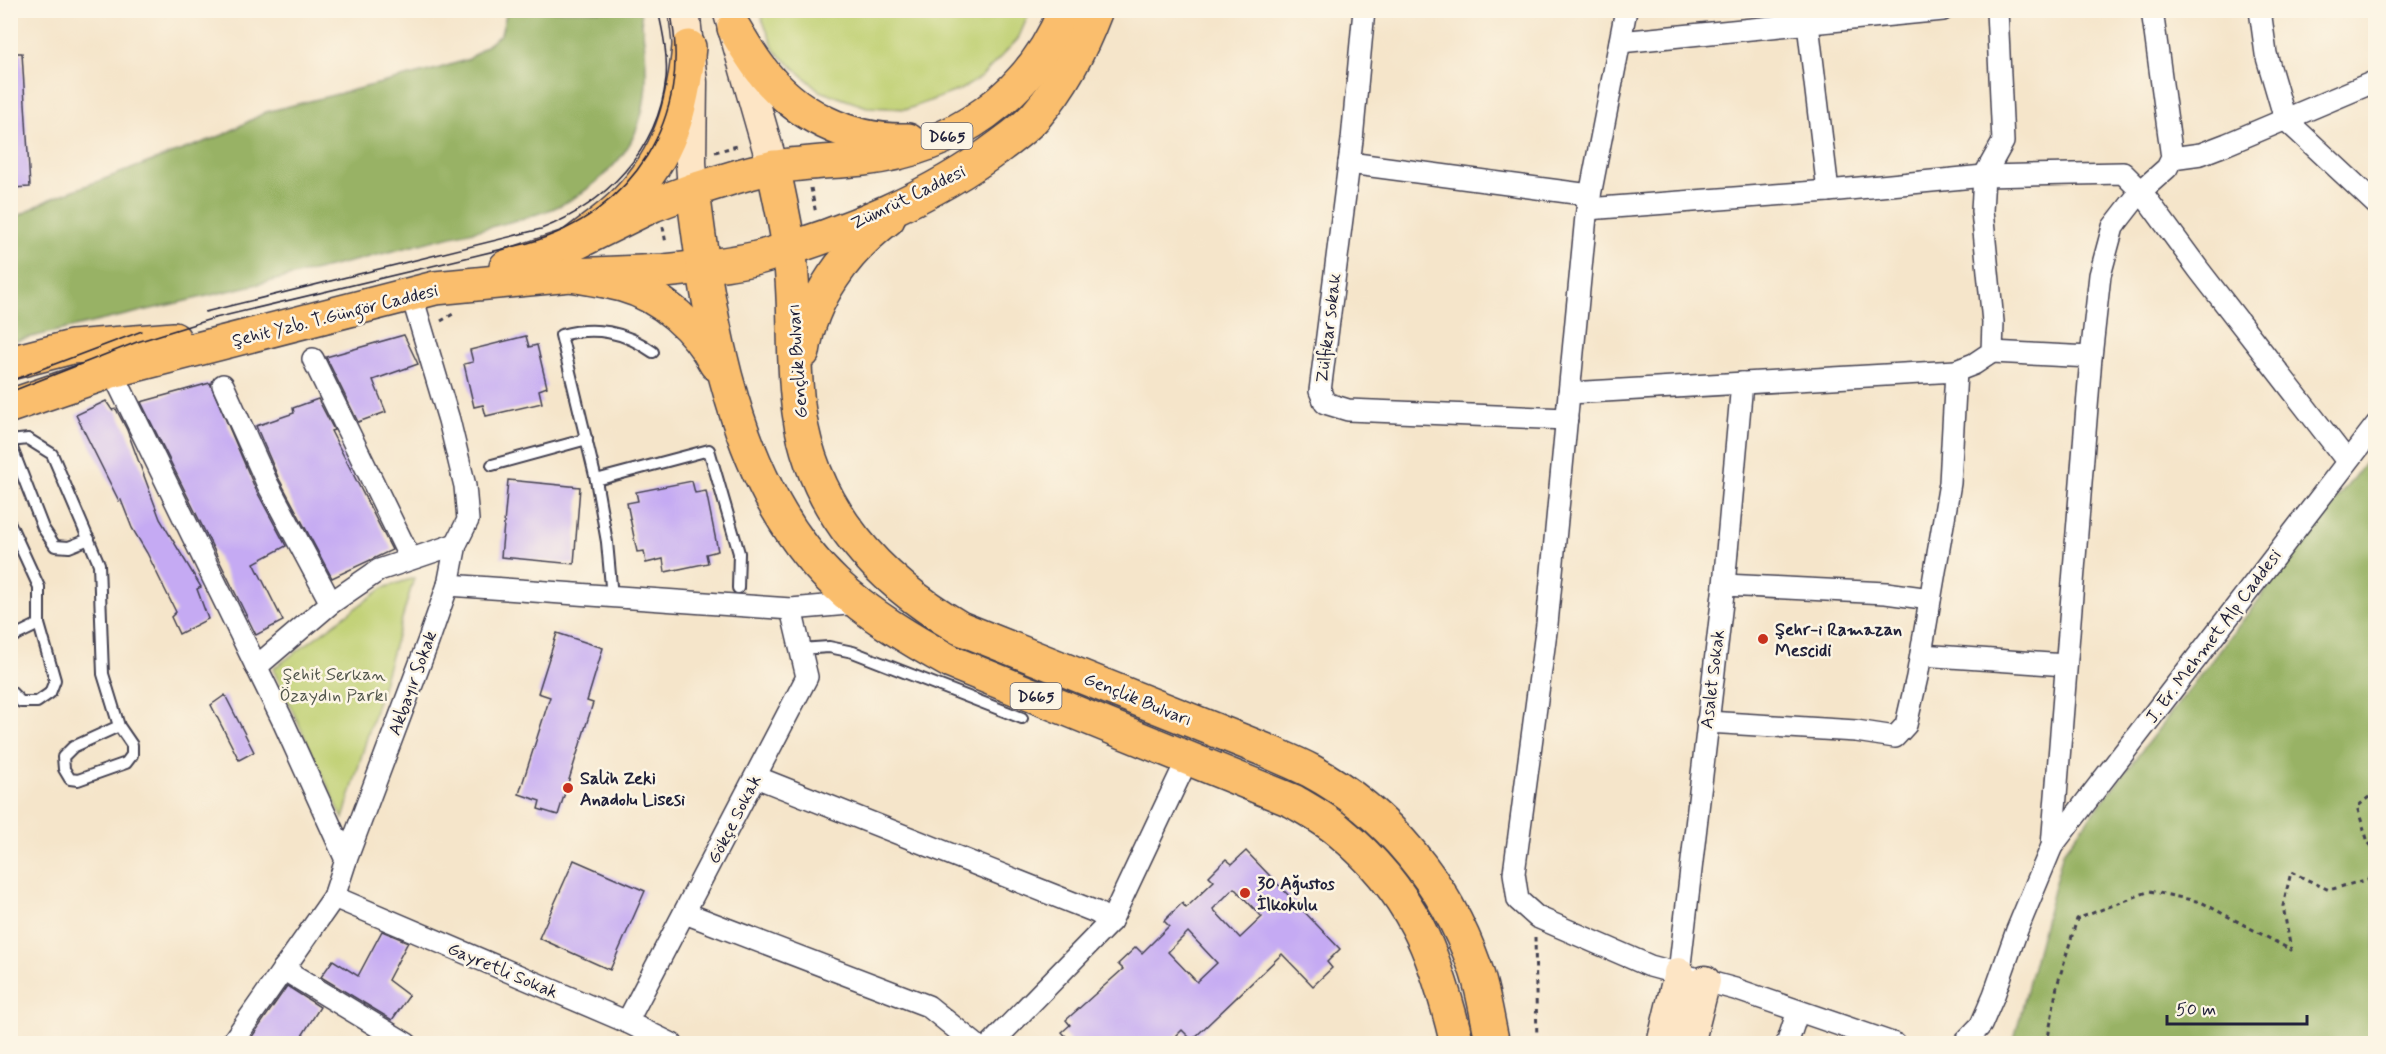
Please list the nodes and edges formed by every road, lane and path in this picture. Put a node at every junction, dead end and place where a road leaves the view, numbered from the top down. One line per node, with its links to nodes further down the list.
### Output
1 (684, 10): 14 (main road)
2 (1065, 10): 17 (main road, D665)
3 (1096, 10): 28 (main road, Zümrüt Caddesi / D665)
4 (1364, 10): 21 (street, Zülfikar sokak)
5 (1626, 10): 13 (street)
6 (1943, 10): 10 (street)
7 (1997, 10): 23 (street)
8 (2152, 10): 20 (street)
9 (2260, 10): 16 (street)
10 (1851, 15): 12 (street)
11 (731, 19): 17 (main road); 22 (main road)
12 (1808, 24): 13 (street); 26 (street)
13 (1620, 42): 29 (street)
14 (689, 47): 25 (main road); 35 (main road)
15 (2376, 81): 16 (street)
16 (2285, 119): 20 (street); 30 (street)
17 (973, 122): 22 (main road, D665)
18 (745, 144): 19 (path)
19 (713, 152)
20 (2172, 158): 27 (street)
21 (1349, 163): 29 (street); 54 (street, Zülfikar sokak)
22 (773, 167): 25 (main road, D665); 34 (main road, Gençlik Bulvarı)
23 (1984, 176): 26 (street); 27 (street); 42 (street)
24 (810, 185): 31 (path)
25 (693, 190): 35 (main road); 36 (main road, D665)
26 (1828, 191): 29 (street)
27 (2141, 191): 43 (street); 58 (street)
28 (918, 195): 34 (main road, Zümrüt Caddesi); 53 (main road)
29 (1588, 202): 51 (street)
30 (2376, 204)
31 (816, 216)
32 (663, 226): 33 (path)
33 (666, 247)
34 (789, 248): 36 (main road, Zümrüt Caddesi); 53 (main road, Gençlik Bulvarı)
35 (571, 260): 36 (main road, Şehit Yzb. T.Güngör Caddesi); 37 (main road, Şehit Yzb. T.Güngör Caddesi); 50 (main road)
36 (703, 267): 50 (main road, Gençlik Bulvarı / D665)
37 (423, 290): 39 (main road, Şehit Yzb. T.Güngör Caddesi); 40 (street, Akbayır Sokak)
38 (458, 311): 40 (path)
39 (263, 333): 45 (main road); 46 (main road, Şehit Yzb. T.Güngör Caddesi)
40 (423, 333): 63 (street, Akbayır Sokak)
41 (653, 351): 56 (lane)
42 (1992, 352): 43 (street); 47 (street)
43 (2091, 357): 77 (street)
44 (313, 359): 64 (street)
45 (10, 363)
46 (112, 371): 52 (main road, Şehit Yzb. T.Güngör Caddesi); 78 (street)
47 (1956, 371): 48 (street); 69 (street)
48 (1743, 383): 51 (street); 66 (street, Asalet Sokak)
49 (223, 385): 70 (street)
50 (728, 387): 71 (main road, Gençlik Bulvarı / D665)
51 (1569, 393): 54 (street)
52 (10, 406)
53 (799, 411): 104 (main road, Gençlik Bulvarı / D665)
54 (1567, 419): 92 (street)
55 (2376, 425): 58 (street, J. Er. Mehmet Alp Caddesi)
56 (586, 439): 59 (lane); 60 (lane)
57 (10, 442): 62 (lane); 62 (lane)
58 (2347, 461): 86 (street, J. Er. Mehmet Alp Caddesi)
59 (492, 465)
60 (596, 480): 67 (lane); 68 (lane)
61 (10, 524): 73 (lane)
62 (89, 538): 82 (lane)
63 (456, 544): 64 (street); 65 (street, Akbayır Sokak)
64 (410, 558): 70 (street)
65 (448, 585): 68 (street); 88 (street, Akbayır Sokak)
66 (1724, 585): 69 (street); 81 (street, Asalet Sokak)
67 (738, 588)
68 (612, 597): 72 (street)
69 (1930, 599): 76 (street)
70 (331, 603): 78 (street)
71 (859, 603): 72 (street); 83 (main road, Gençlik Bulvarı / D665)
72 (791, 609): 75 (street, Gökçe Sokak)
73 (39, 624): 74 (lane); 79 (lane)
74 (10, 638)
75 (800, 649): 80 (lane); 84 (street, Gökçe Sokak)
76 (1921, 655): 77 (street); 81 (street)
77 (2066, 665): 86 (street)
78 (256, 667): 88 (street)
79 (10, 691)
80 (1022, 718)
81 (1707, 722): 95 (street, Asalet Sokak)
82 (119, 726): 82 (lane)
83 (1188, 758): 93 (street); 103 (main road, Gençlik Bulvarı / D665)
84 (756, 777): 91 (street, Gökçe Sokak); 93 (street)
85 (2376, 791): 87 (path)
86 (2052, 846): 110 (street)
87 (2376, 851)
88 (346, 860): 90 (street, Akbayır Sokak)
89 (2376, 877): 111 (path)
90 (334, 897): 94 (street, Akbayır Sokak); 97 (street, Gayretli Sokak)
91 (685, 913): 97 (street, Gökçe Sokak); 101 (street)
92 (1537, 917): 95 (street); 105 (path)
93 (1112, 921): 102 (street)
94 (283, 969): 98 (street, Akbayır Sokak); 99 (street)
95 (1692, 977): 96 (street); 106 (main road); 107 (main road)
96 (1798, 1011): 108 (street); 109 (street)
97 (627, 1022): 100 (street, Gayretli Sokak)
98 (233, 1043)
99 (407, 1044)
100 (672, 1044)
101 (975, 1044)
102 (991, 1044)
103 (1457, 1044)
104 (1493, 1044)
105 (1537, 1044)
106 (1662, 1044)
107 (1689, 1044)
108 (1787, 1044)
109 (1895, 1044)
110 (1963, 1044)
111 (2047, 1044)

